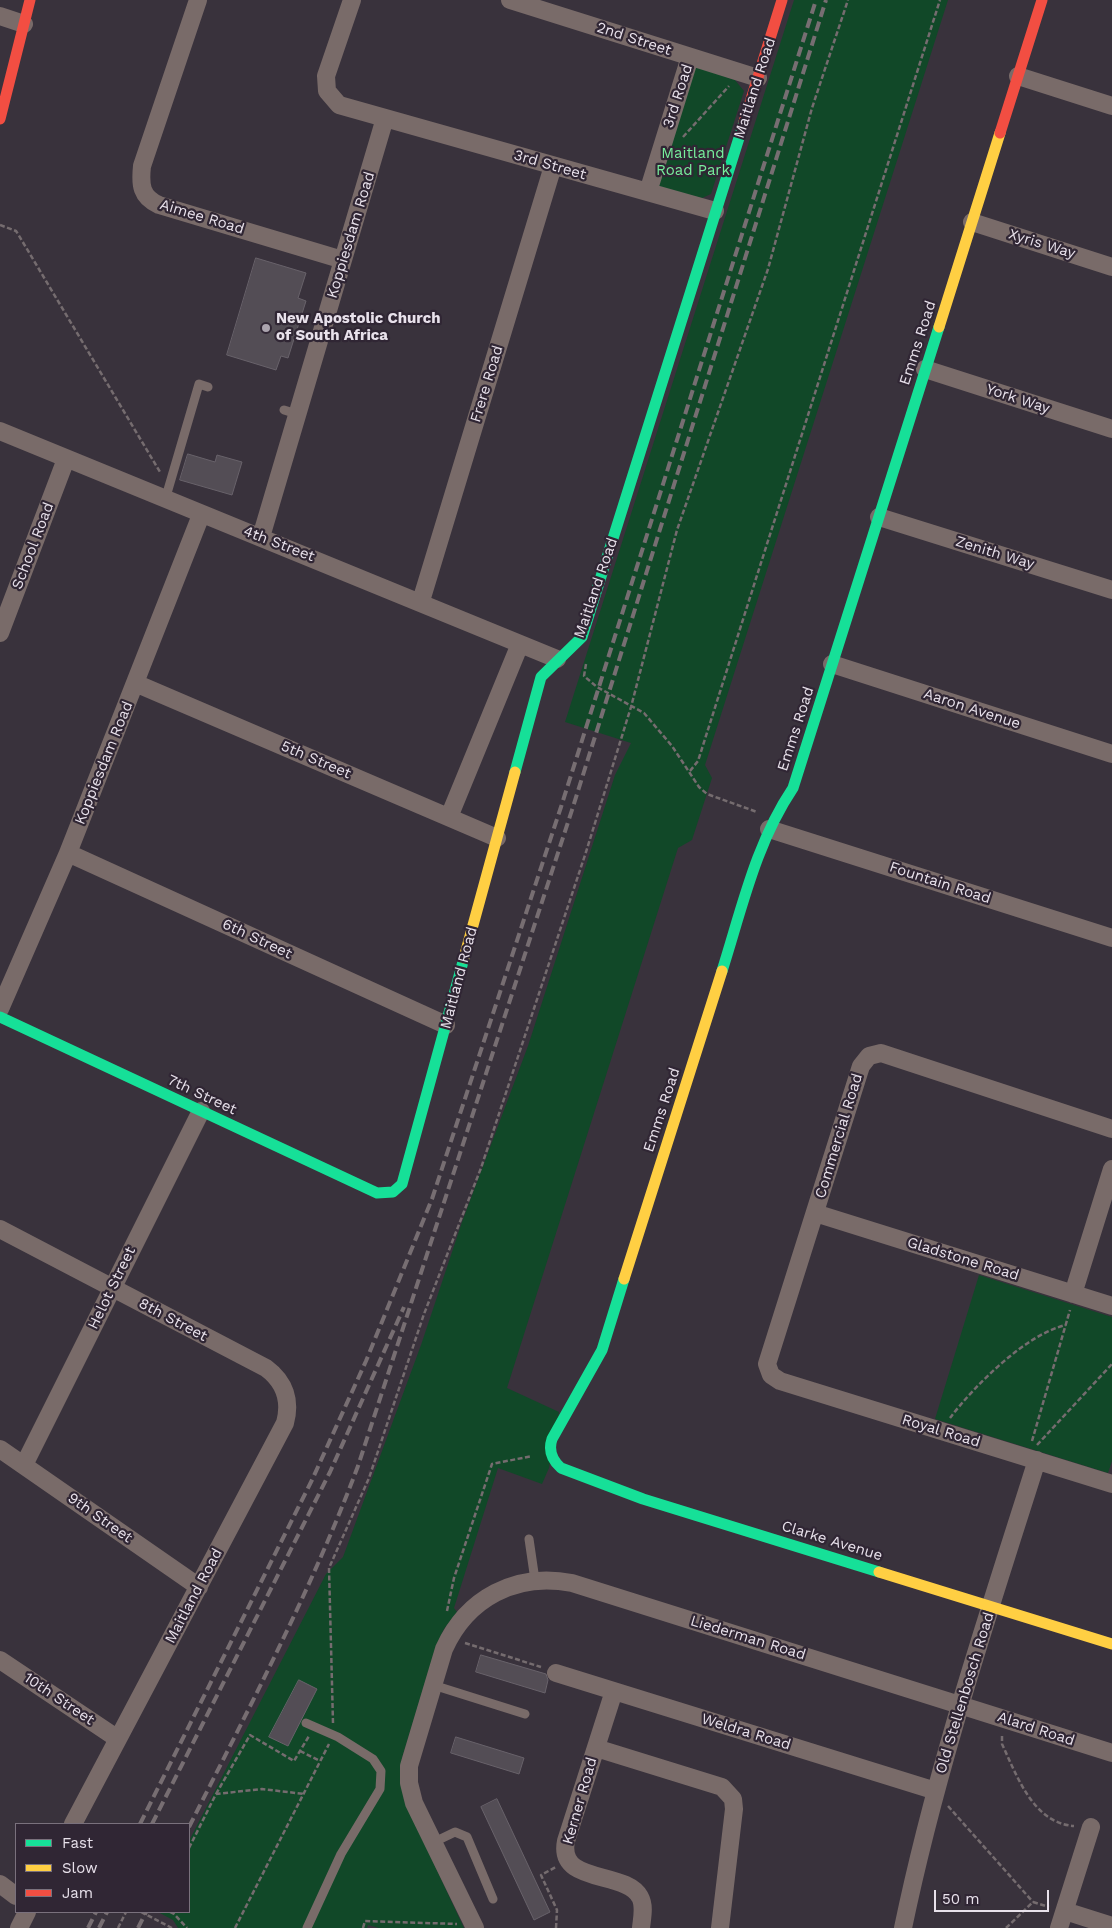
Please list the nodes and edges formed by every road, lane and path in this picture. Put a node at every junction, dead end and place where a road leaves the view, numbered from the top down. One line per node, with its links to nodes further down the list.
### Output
1 (30, 0): 10 (street)
2 (198, 0): 24 (street, Aimee Road)
3 (352, 0): 16 (street)
4 (510, 0): 11 (street, 2nd Street)
5 (782, 0): 13 (street, Maitland Road)
6 (848, 0): 44 (path)
7 (940, 0): 46 (path)
8 (1042, 0): 12 (street, Emms Road)
9 (0, 16): 10 (street)
10 (24, 24): 17 (street)
11 (690, 57): 13 (street, 2nd Street); 20 (street, 3rd Road)
12 (1018, 76): 15 (street); 22 (street, Emms Road)
13 (758, 78): 21 (street, Maitland Road)
14 (733, 82): 18 (path)
15 (1112, 106)
16 (386, 118): 19 (street, 3rd Street); 24 (street, Koppiesdam Road)
17 (0, 119)
18 (682, 138)
19 (553, 166): 20 (street, 3rd Street); 37 (street, Frere Road)
20 (648, 192): 21 (street, 3rd Street)
21 (716, 211): 39 (street, Maitland Road)
22 (972, 222): 25 (street, Xyris Way); 26 (street, Emms Road)
23 (0, 225): 31 (path)
24 (343, 260): 35 (street, Koppiesdam Road)
25 (1112, 267)
26 (925, 369): 28 (street, York Way); 34 (street, Emms Road)
27 (208, 387): 32 (lane)
28 (1112, 429)
29 (0, 431): 30 (street, 4th Street)
30 (66, 459): 32 (street, 4th Street); 38 (street, School Road)
31 (162, 474)
32 (165, 500): 33 (street, 4th Street)
33 (202, 515): 35 (street, 4th Street); 43 (street, Koppiesdam Road)
34 (878, 517): 36 (street, Zenith Way); 42 (street, Emms Road)
35 (261, 537): 37 (street, 4th Street)
36 (1112, 590)
37 (421, 602): 40 (street, 4th Street)
38 (0, 633)
39 (578, 642): 41 (street, Maitland Road); 44 (path)
40 (520, 644): 41 (street, 4th Street); 47 (street)
41 (557, 659): 49 (street, Maitland Road)
42 (832, 664): 45 (street, Aaron Avenue); 48 (street, Emms Road)
43 (135, 683): 47 (street, 5th Street); 50 (street, Koppiesdam Road)
44 (631, 707): 46 (path); 88 (path)
45 (1112, 754)
46 (690, 771): 48 (path)
47 (449, 817): 49 (street, 5th Street)
48 (771, 824): 51 (street, Fountain Road); 70 (street, Emms Road)
49 (497, 838): 54 (street, Maitland Road)
50 (68, 852): 52 (street, Koppiesdam Road); 54 (street, 6th Street)
51 (1112, 938)
52 (0, 1008)
53 (0, 1016): 55 (street, 7th Street)
54 (446, 1025): 58 (street, Maitland Road)
55 (201, 1111): 58 (street, 7th Street); 61 (street, Helot Street)
56 (1112, 1129): 59 (street, Commercial Road)
57 (1112, 1169): 62 (street)
58 (393, 1192)
59 (815, 1213): 62 (street, Gladstone Road); 67 (street, Commercial Road)
60 (0, 1229): 61 (street, 8th Street)
61 (112, 1288): 66 (street, 8th Street); 72 (street, Helot Street)
62 (1073, 1294): 63 (street, Gladstone Road); 64 (path)
63 (1112, 1306)
64 (1066, 1325): 68 (path); 71 (path)
65 (1112, 1364): 71 (path)
66 (266, 1368): 76 (street, Maitland Road)
67 (771, 1376): 68 (street, Royal Road)
68 (944, 1431): 71 (street, Royal Road)
69 (0, 1449): 72 (street, 9th Street)
70 (550, 1454): 77 (street, Clarke Avenue); 78 (path)
71 (1031, 1455): 73 (street, Royal Road); 77 (street, Old Stellenbosch Road)
72 (24, 1465): 76 (street, 9th Street)
73 (1112, 1484)
74 (529, 1540): 75 (lane)
75 (535, 1580): 78 (street, Liederman Road); 84 (street, Liederman Road)
76 (199, 1587): 89 (street, Maitland Road)
77 (991, 1606): 79 (street, Clarke Avenue); 84 (street, Old Stellenbosch Road)
78 (449, 1639): 81 (path); 82 (street, Liederman Road)
79 (1112, 1644)
80 (0, 1660): 89 (street, 10th Street)
81 (556, 1673): 83 (street, Weldra Road)
82 (434, 1685): 85 (lane); 99 (street, Liederman Road)
83 (614, 1691): 90 (street, Kerner Road); 94 (street, Weldra Road)
84 (960, 1704): 86 (street, Alard Road); 94 (street, Old Stellenbosch Road)
85 (525, 1714)
86 (1003, 1718): 92 (street, Alard Road); 98 (path)
87 (310, 1725): 88 (lane); 91 (path)
88 (334, 1735): 93 (path); 118 (lane)
89 (118, 1739): 97 (street, Maitland Road)
90 (596, 1748): 101 (street, Kerner Road); 122 (street, Kerner Road)
91 (300, 1750): 93 (path); 95 (path)
92 (1112, 1753)
93 (320, 1761): 96 (path)
94 (936, 1791): 105 (path); 123 (street, Old Stellenbosch Road)
95 (216, 1794): 96 (path); 100 (path)
96 (304, 1794): 117 (path)
97 (74, 1823)
98 (1091, 1827): 106 (street)
99 (432, 1844): 104 (lane); 111 (street, Liederman Road)
100 (190, 1846)
101 (568, 1860): 120 (path); 121 (street, Kerner Road)
102 (0, 1884): 103 (street)
103 (15, 1895)
104 (494, 1899)
105 (1033, 1902): 106 (path); 124 (path)
106 (1065, 1911): 112 (street); 125 (street)
107 (26, 1913): 113 (street)
108 (126, 1913): 114 (path)
109 (143, 1913): 115 (path)
110 (172, 1913): 116 (path)
111 (469, 1926): 119 (path)
112 (1112, 1926)
113 (19, 1928)
114 (118, 1928)
115 (172, 1928)
116 (187, 1928)
117 (235, 1928)
118 (307, 1928)
119 (363, 1928)
120 (556, 1928)
121 (641, 1928)
122 (720, 1928)
123 (903, 1928)
124 (1006, 1928)
125 (1059, 1928)

